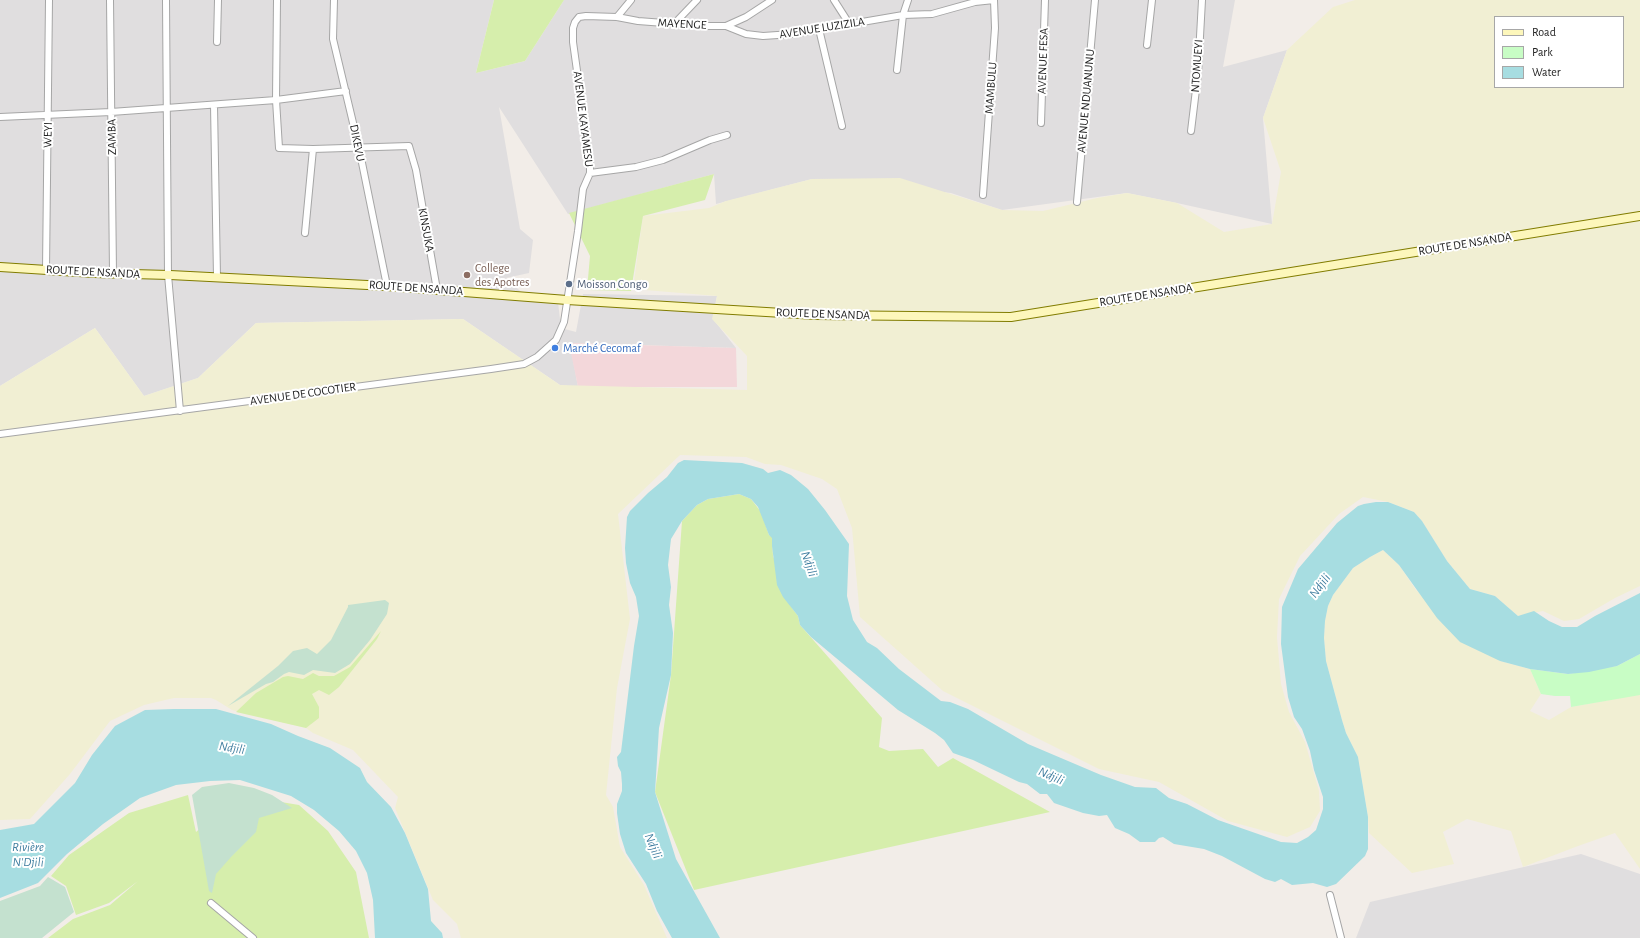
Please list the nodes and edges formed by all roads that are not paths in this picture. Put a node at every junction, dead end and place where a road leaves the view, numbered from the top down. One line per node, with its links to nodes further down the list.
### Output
1 (49, 0): 32 (street, WEYI)
2 (110, 0): 31 (street, ZAMBA)
3 (166, 0): 30 (street)
4 (218, 0): 24 (street)
5 (277, 0): 28 (street)
6 (334, 0): 27 (street, DIKEVU)
7 (631, 0): 19 (street)
8 (697, 0): 20 (street)
9 (772, 0): 22 (street, MAYENGE)
10 (834, 0): 21 (street)
11 (908, 0): 17 (street)
12 (1045, 0): 34 (street, AVENUE FESA)
13 (1096, 0): 42 (street, AVENUE NDUANUNU)
14 (1152, 0): 25 (street)
15 (1202, 0): 36 (street, NTOMUEYI)
16 (975, 1): 17 (street, MAMBULU); 41 (street, MAMBULU)
17 (903, 15): 21 (street, AVENUE LUZIZILA); 26 (street)
18 (586, 16): 19 (street, MAYENGE); 40 (street, AVENUE KAYAMESU)
19 (616, 17): 20 (street, MAYENGE)
20 (674, 24): 22 (street, MAYENGE)
21 (850, 24): 23 (street, AVENUE LUZIZILA)
22 (726, 26): 23 (street, AVENUE LUZIZILA)
23 (819, 29): 35 (street)
24 (217, 42)
25 (1147, 45)
26 (897, 70)
27 (346, 91): 28 (street); 38 (street, DIKEVU)
28 (276, 100): 29 (street); 39 (street)
29 (214, 105): 30 (street); 49 (street)
30 (167, 108): 31 (street); 48 (street)
31 (111, 112): 32 (street); 47 (street, ZAMBA)
32 (48, 114): 33 (street); 46 (street, WEYI)
33 (0, 117)
34 (1041, 123)
35 (842, 126)
36 (1191, 131)
37 (727, 135): 40 (street)
38 (359, 148): 39 (street); 50 (street, DIKEVU); 51 (street, KINSUKA)
39 (312, 149): 44 (street)
40 (590, 173): 52 (street, AVENUE KAYAMESU)
41 (983, 196)
42 (1077, 202)
43 (1640, 216): 52 (street, ROUTE DE NSANDA)
44 (305, 233)
45 (0, 267): 46 (street, ROUTE DE NSANDA)
46 (46, 270): 47 (street, ROUTE DE NSANDA)
47 (113, 273): 48 (street, ROUTE DE NSANDA)
48 (168, 275): 49 (street, ROUTE DE NSANDA); 53 (street)
49 (217, 277): 50 (street, ROUTE DE NSANDA)
50 (387, 286): 51 (street, ROUTE DE NSANDA)
51 (437, 290): 52 (street, ROUTE DE NSANDA)
52 (567, 300): 53 (street, AVENUE DE COCOTIER)
53 (180, 411): 54 (street, AVENUE DE COCOTIER)
54 (0, 434)
55 (1330, 895): 58 (street)
56 (211, 903): 57 (street)
57 (253, 938)
58 (1342, 938)

